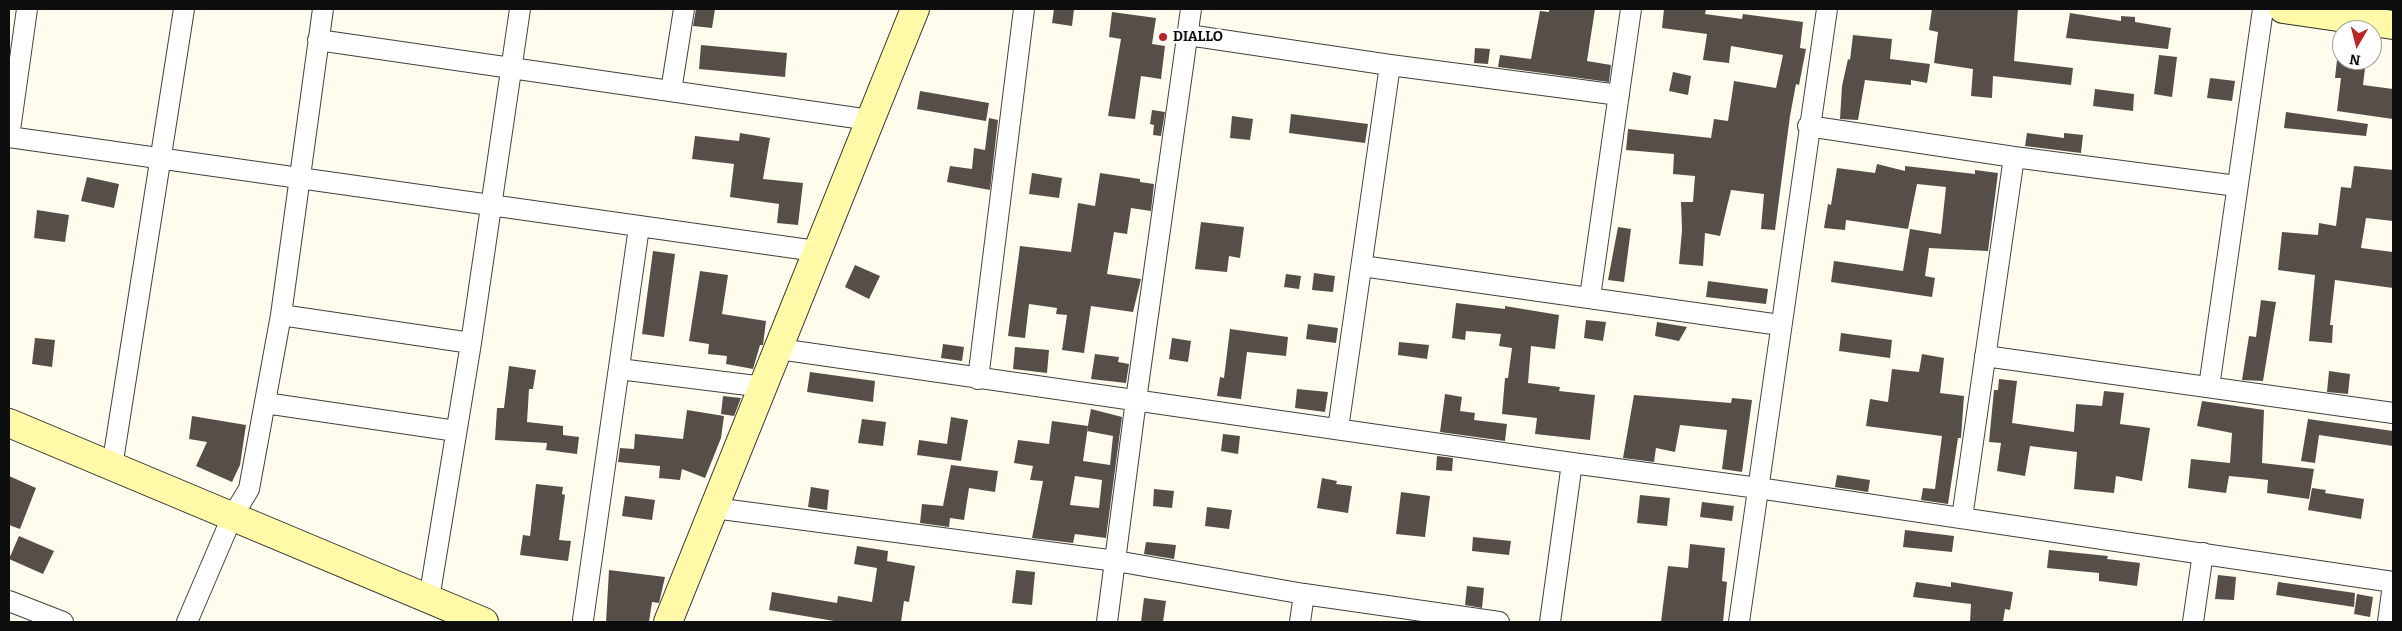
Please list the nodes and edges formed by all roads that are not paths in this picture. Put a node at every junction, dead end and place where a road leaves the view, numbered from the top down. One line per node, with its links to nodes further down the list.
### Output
1 (27, 9): 23 (street)
2 (184, 9): 23 (street)
3 (322, 9): 15 (street)
4 (520, 9): 17 (street)
5 (684, 9): 18 (street)
6 (914, 9): 20 (street)
7 (1024, 9): 37 (street)
8 (1192, 9): 14 (street)
9 (1632, 9): 19 (street)
10 (1827, 9): 21 (street)
11 (2263, 9): 25 (street)
12 (2282, 9): 13 (street)
13 (2393, 25)
14 (1188, 34): 16 (street); 40 (street)
15 (318, 40): 17 (street); 24 (street)
16 (1390, 65): 19 (street); 29 (street)
17 (511, 68): 18 (street); 26 (street)
18 (671, 91): 20 (street)
19 (1619, 95): 30 (street)
20 (870, 120): 28 (street)
21 (1808, 126): 22 (street); 32 (street)
22 (2014, 157): 25 (street); 35 (street)
23 (161, 158): 24 (street); 47 (street)
24 (300, 178): 26 (street); 31 (street)
25 (2237, 186): 39 (street)
26 (491, 206): 27 (street); 33 (street)
27 (639, 227): 28 (street); 36 (street)
28 (816, 251): 34 (street)
29 (1362, 266): 30 (street); 44 (street)
30 (1590, 297): 32 (street)
31 (281, 315): 33 (street); 41 (street)
32 (1780, 325): 48 (street)
33 (471, 343): 45 (street)
34 (779, 349): 37 (street); 38 (street)
35 (1985, 356): 39 (street); 51 (street)
36 (619, 368): 38 (street); 58 (street)
37 (978, 379): 40 (street)
38 (764, 387): 49 (street)
39 (2209, 387): 42 (street)
40 (1136, 400): 44 (street); 53 (street)
41 (265, 403): 45 (street); 50 (street)
42 (2393, 414)
43 (9, 423): 47 (street)
44 (1338, 429): 46 (street)
45 (456, 431): 56 (street)
46 (1572, 463): 48 (street); 66 (street)
47 (112, 467): 50 (street)
48 (1758, 488): 51 (street); 67 (street)
49 (714, 508): 53 (street); 62 (street)
50 (232, 517): 56 (street); 60 (street)
51 (1962, 518): 52 (street)
52 (2202, 553): 54 (street); 68 (street)
53 (1116, 561): 55 (street); 63 (street)
54 (2393, 583): 69 (street)
55 (1304, 594): 64 (street); 65 (street)
56 (429, 599): 61 (street)
57 (9, 601): 59 (street)
58 (583, 620)
59 (63, 622)
60 (188, 622)
61 (484, 622)
62 (668, 622)
63 (1107, 622)
64 (1300, 622)
65 (1499, 622)
66 (1550, 622)
67 (1739, 622)
68 (2192, 622)
69 (2388, 622)

